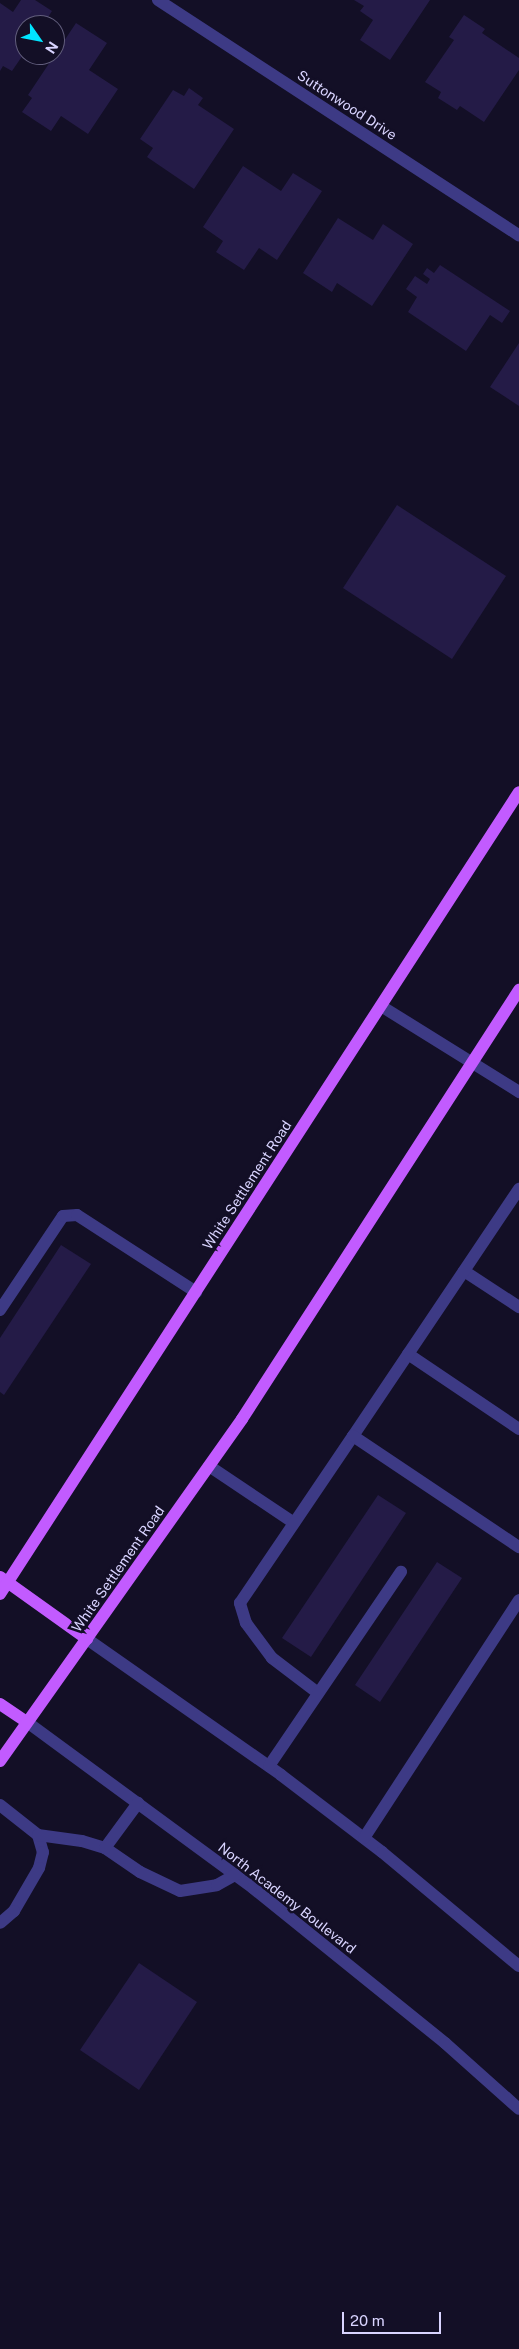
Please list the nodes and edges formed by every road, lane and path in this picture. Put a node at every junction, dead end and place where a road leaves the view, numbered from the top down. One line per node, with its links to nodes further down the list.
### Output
1 (158, 0): 2 (street, Suttonwood Drive)
2 (519, 235)
3 (519, 792): 5 (main road, White Settlement Road)
4 (519, 990): 6 (main road, White Settlement Road)
5 (381, 1006): 6 (street); 10 (main road, White Settlement Road)
6 (472, 1063): 7 (street); 16 (main road, White Settlement Road)
7 (519, 1092)
8 (518, 1192): 9 (street)
9 (464, 1271): 11 (street); 13 (street)
10 (196, 1292): 12 (street); 20 (main road, White Settlement Road)
11 (519, 1307)
12 (0, 1310)
13 (408, 1354): 14 (street); 15 (street)
14 (519, 1429)
15 (353, 1436): 17 (street); 18 (street)
16 (208, 1466): 17 (street); 23 (main road, White Settlement Road)
17 (294, 1523): 24 (street)
18 (519, 1547)
19 (401, 1572): 24 (street)
20 (4, 1580): 21 (main road, White Settlement Road); 23 (main road)
21 (0, 1594)
22 (519, 1600): 32 (street)
23 (87, 1639): 26 (main road, White Settlement Road); 28 (street)
24 (318, 1693): 28 (street)
25 (0, 1704): 26 (main road)
26 (27, 1722): 27 (main road, White Settlement Road); 29 (street, North Academy Boulevard)
27 (0, 1761)
28 (269, 1766): 32 (street)
29 (138, 1803): 33 (street); 34 (street, North Academy Boulevard)
30 (0, 1805): 31 (street)
31 (38, 1835): 33 (street); 35 (street)
32 (364, 1838): 36 (street)
33 (105, 1848): 34 (street)
34 (235, 1875): 37 (street, North Academy Boulevard)
35 (0, 1922)
36 (519, 1966)
37 (519, 2109)

